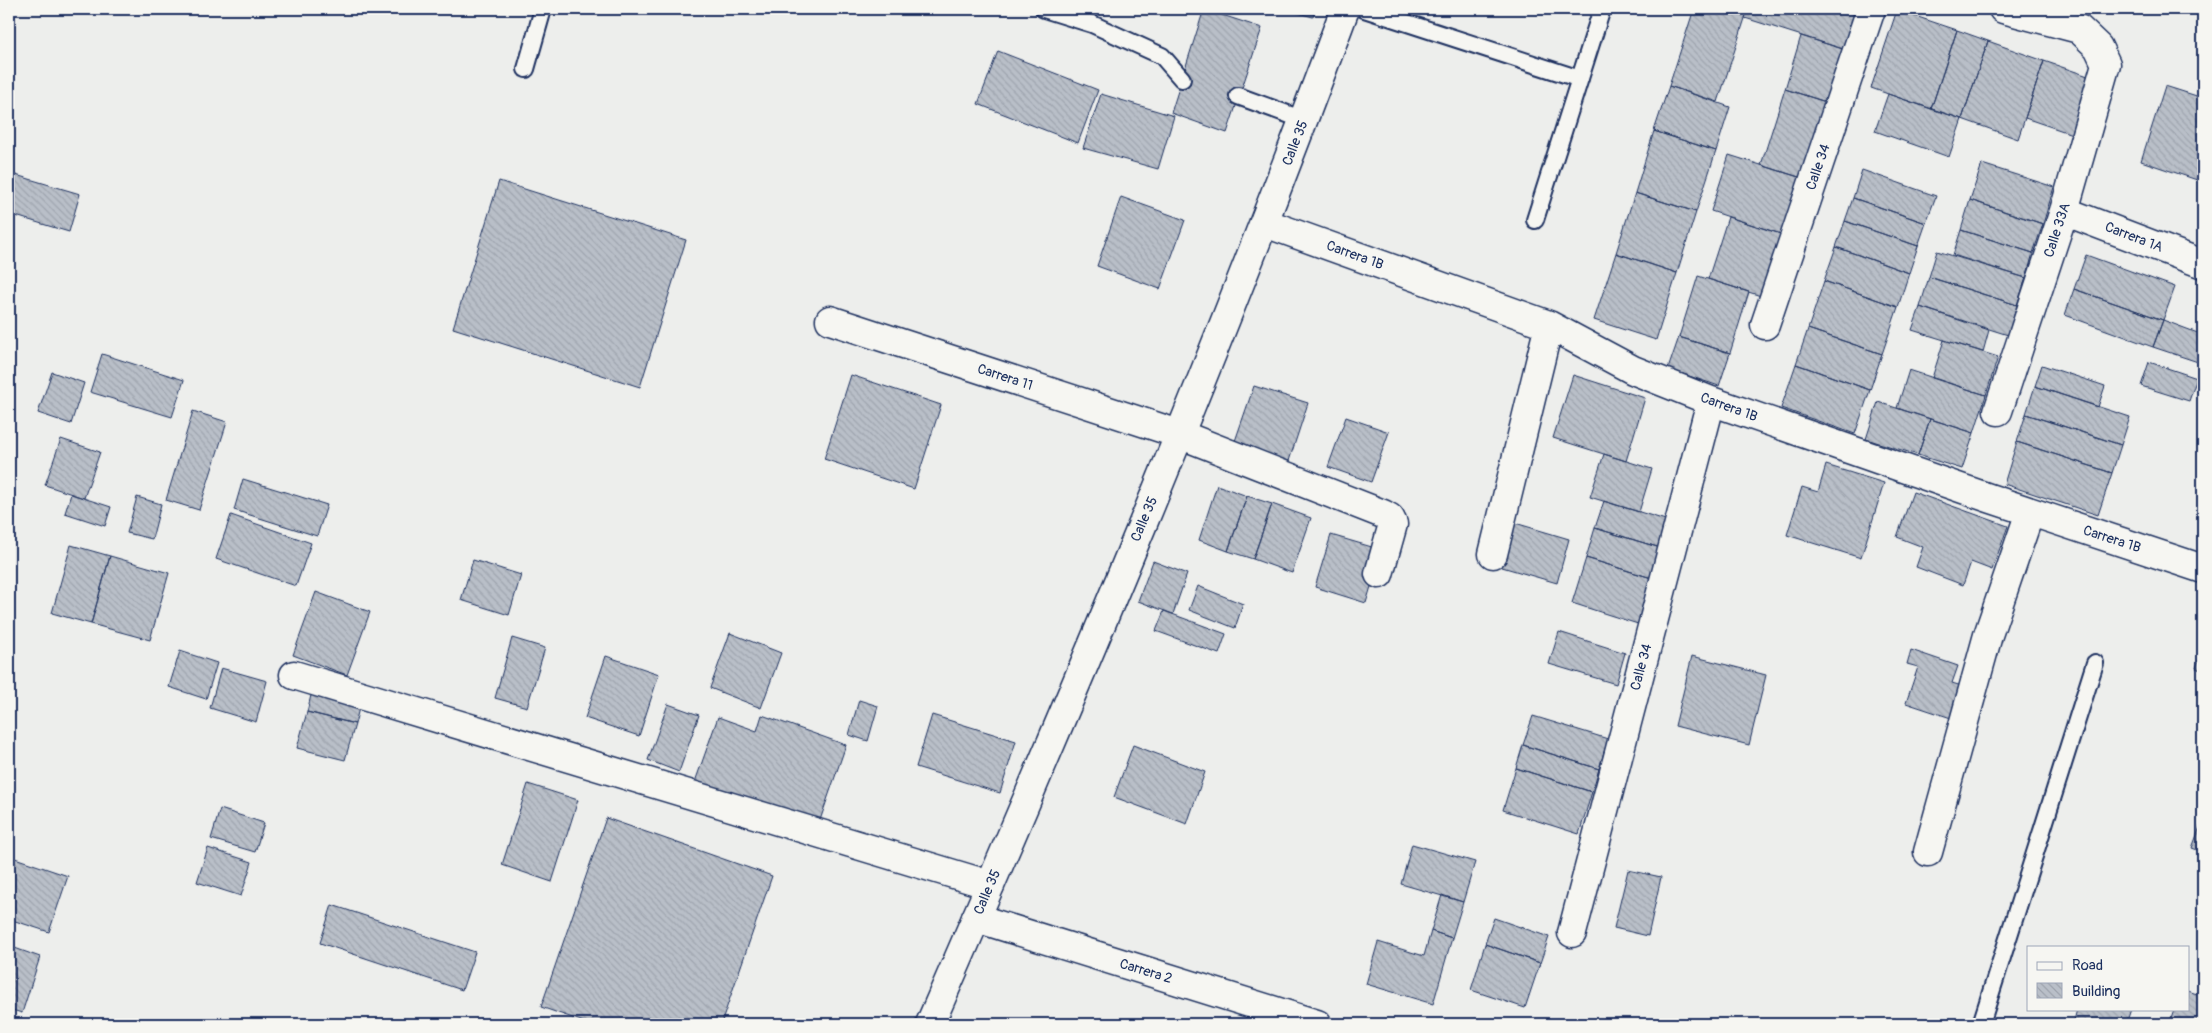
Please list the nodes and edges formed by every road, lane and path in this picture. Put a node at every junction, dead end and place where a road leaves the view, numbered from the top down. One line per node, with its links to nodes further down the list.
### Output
1 (543, 9): 8 (lane)
2 (1044, 9): 9 (lane)
3 (1345, 9): 12 (street, Calle 35)
4 (1364, 9): 10 (lane)
5 (1602, 9): 10 (lane)
6 (1871, 9): 19 (street, Calle 34)
7 (2003, 9): 13 (street, Calle 33A)
8 (526, 69)
9 (1182, 79)
10 (1580, 79): 14 (lane)
11 (1238, 96): 12 (lane)
12 (1304, 120): 15 (street, Calle 35)
13 (2064, 210): 16 (street, Carrera 1A); 21 (street, Calle 33A)
14 (1535, 220)
15 (1265, 223): 18 (street, Carrera 1B); 22 (street, Calle 35)
16 (2203, 264)
17 (830, 320): 22 (street, Carrera 11)
18 (1549, 325): 20 (street, Carrera 1B); 24 (street)
19 (1765, 325)
20 (1711, 401): 23 (street, Carrera 1B); 32 (street, Calle 34)
21 (1998, 411)
22 (1179, 434): 26 (street, Carrera 11); 30 (street, Calle 35)
23 (2030, 512): 25 (street, Carrera 1B); 29 (street)
24 (1493, 554)
25 (2203, 569)
26 (1379, 574)
27 (2095, 662): 35 (lane)
28 (294, 675): 30 (street)
29 (1928, 852)
30 (990, 885): 31 (street, Calle 35)
31 (976, 918): 33 (street, Calle 35); 34 (street, Carrera 2)
32 (1572, 933)
33 (930, 1024)
34 (1317, 1024)
35 (1981, 1024)

